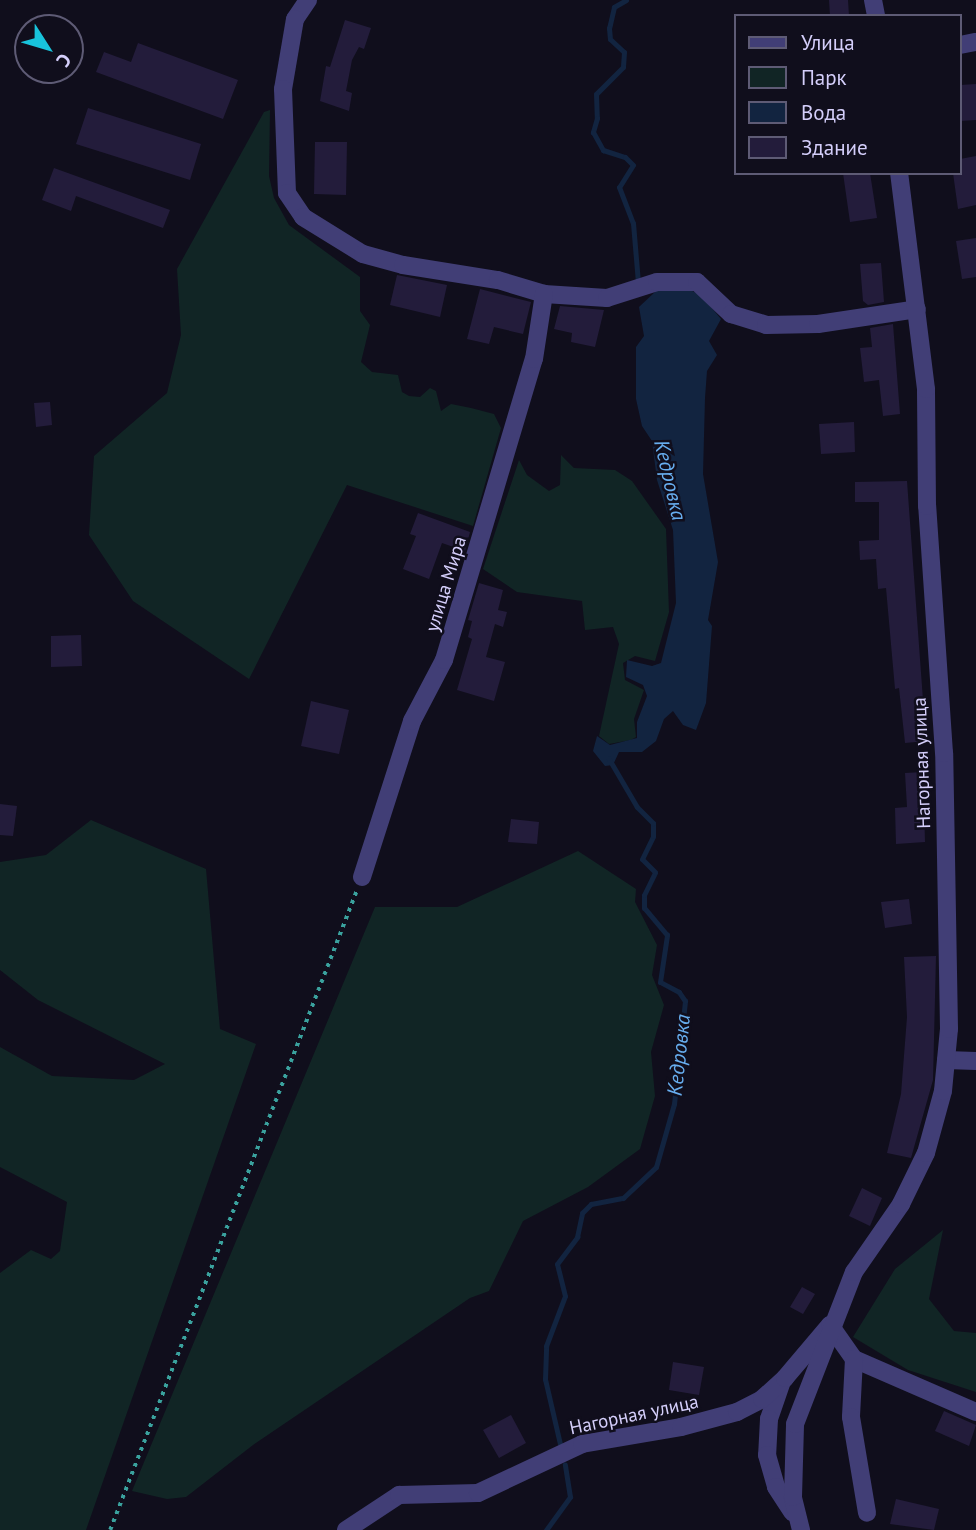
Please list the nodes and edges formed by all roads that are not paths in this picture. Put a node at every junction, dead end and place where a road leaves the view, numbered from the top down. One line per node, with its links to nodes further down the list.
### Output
1 (303, 2): 3 (street)
2 (899, 175): 4 (street, Нагорная улица)
3 (544, 295): 4 (street); 5 (street, улица Мира)
4 (917, 309): 6 (street, Нагорная улица)
5 (362, 877)
6 (946, 1060): 7 (street); 8 (street, Нагорная улица)
7 (976, 1061)
8 (830, 1325): 9 (street); 10 (street, Нагорная улица); 13 (street, Нагорная улица)
9 (854, 1359): 11 (street); 12 (street)
10 (785, 1378): 13 (street); 14 (street, Нагорная улица)
11 (976, 1412)
12 (867, 1513)
13 (798, 1524)
14 (346, 1530)

